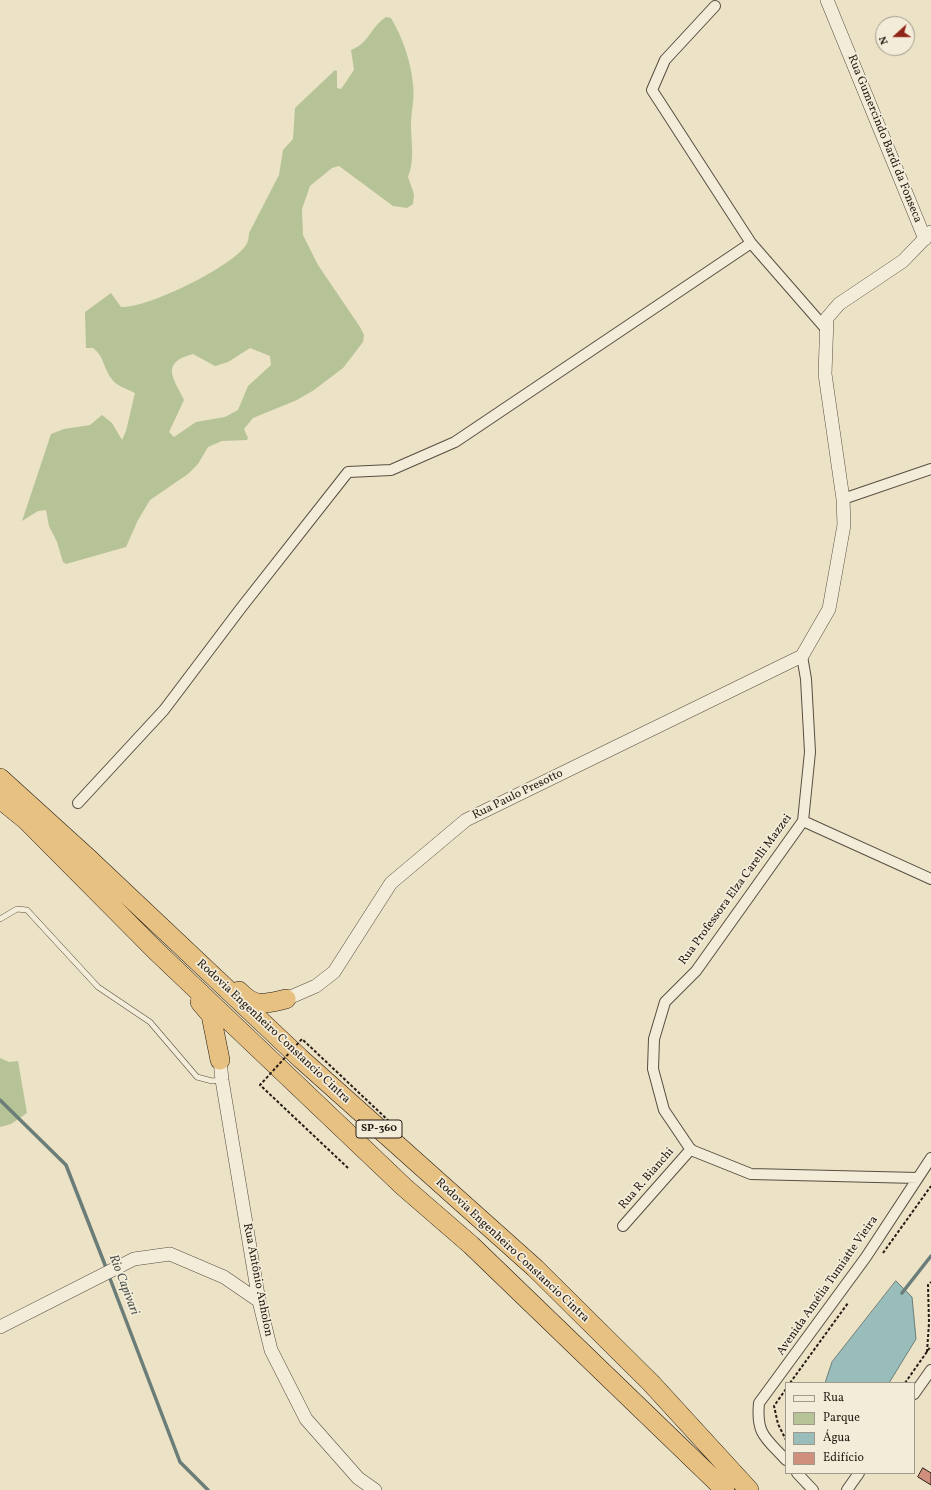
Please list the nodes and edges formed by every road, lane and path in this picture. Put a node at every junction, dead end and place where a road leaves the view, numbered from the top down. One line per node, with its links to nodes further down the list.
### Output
1 (827, 0): 3 (street, Rua Gumercindo Bardi da Fonseca)
2 (715, 6): 4 (street)
3 (928, 236): 5 (street, Rua Gumercindo Bardi da Fonseca)
4 (751, 243): 5 (street); 11 (street)
5 (826, 329): 7 (street, Rua Gumercindo Bardi da Fonseca)
6 (931, 469): 7 (street)
7 (843, 499): 8 (street, Rua Gumercindo Bardi da Fonseca)
8 (802, 656): 12 (street, Rua Professora Elza Carelli Mazzei); 17 (street, Rua Paulo Presotto)
9 (0, 778): 15 (highway, Rodovia Engenheiro Constancio Cintra / SP-360)
10 (0, 799): 16 (highway, Rodovia Engenheiro Constancio Cintra / SP-360)
11 (78, 803)
12 (803, 821): 13 (street); 23 (street, Rua Professora Elza Carelli Mazzei)
13 (931, 879)
14 (0, 919): 21 (lane)
15 (183, 949): 17 (highway); 18 (highway, Rodovia Engenheiro Constancio Cintra / SP-360)
16 (155, 950): 19 (highway); 20 (highway, Rodovia Engenheiro Constancio Cintra / SP-360)
17 (286, 999): 18 (highway)
18 (300, 1058): 38 (highway, Rodovia Engenheiro Constancio Cintra / SP-360)
19 (220, 1060): 20 (highway); 21 (street, Rua Antônio Anholon)
20 (285, 1074): 43 (highway, Rodovia Engenheiro Constancio Cintra / SP-360)
21 (222, 1080): 29 (street, Rua Antônio Anholon)
22 (391, 1123): 25 (path, bridge)
23 (691, 1149): 26 (street); 27 (street, Rua R. Bianchi)
24 (931, 1158): 26 (street, Avenida Amélia Tumiatte Vieira)
25 (348, 1168)
26 (918, 1178): 39 (street, Avenida Amélia Tumiatte Vieira)
27 (623, 1226)
28 (931, 1282): 32 (path)
29 (259, 1301): 30 (street); 42 (street, Rua Antônio Anholon)
30 (0, 1327)
31 (931, 1346): 32 (path)
32 (927, 1352): 34 (path)
33 (931, 1370): 36 (street)
34 (906, 1382)
35 (785, 1390): 37 (path)
36 (915, 1393)
37 (785, 1438)
38 (710, 1448): 44 (highway, Rodovia Engenheiro Constancio Cintra / SP-360); 45 (highway)
39 (785, 1459)
40 (798, 1474): 46 (street)
41 (858, 1474): 47 (street)
42 (375, 1490)
43 (725, 1490)
44 (749, 1490)
45 (757, 1490)
46 (813, 1490)
47 (847, 1490)

